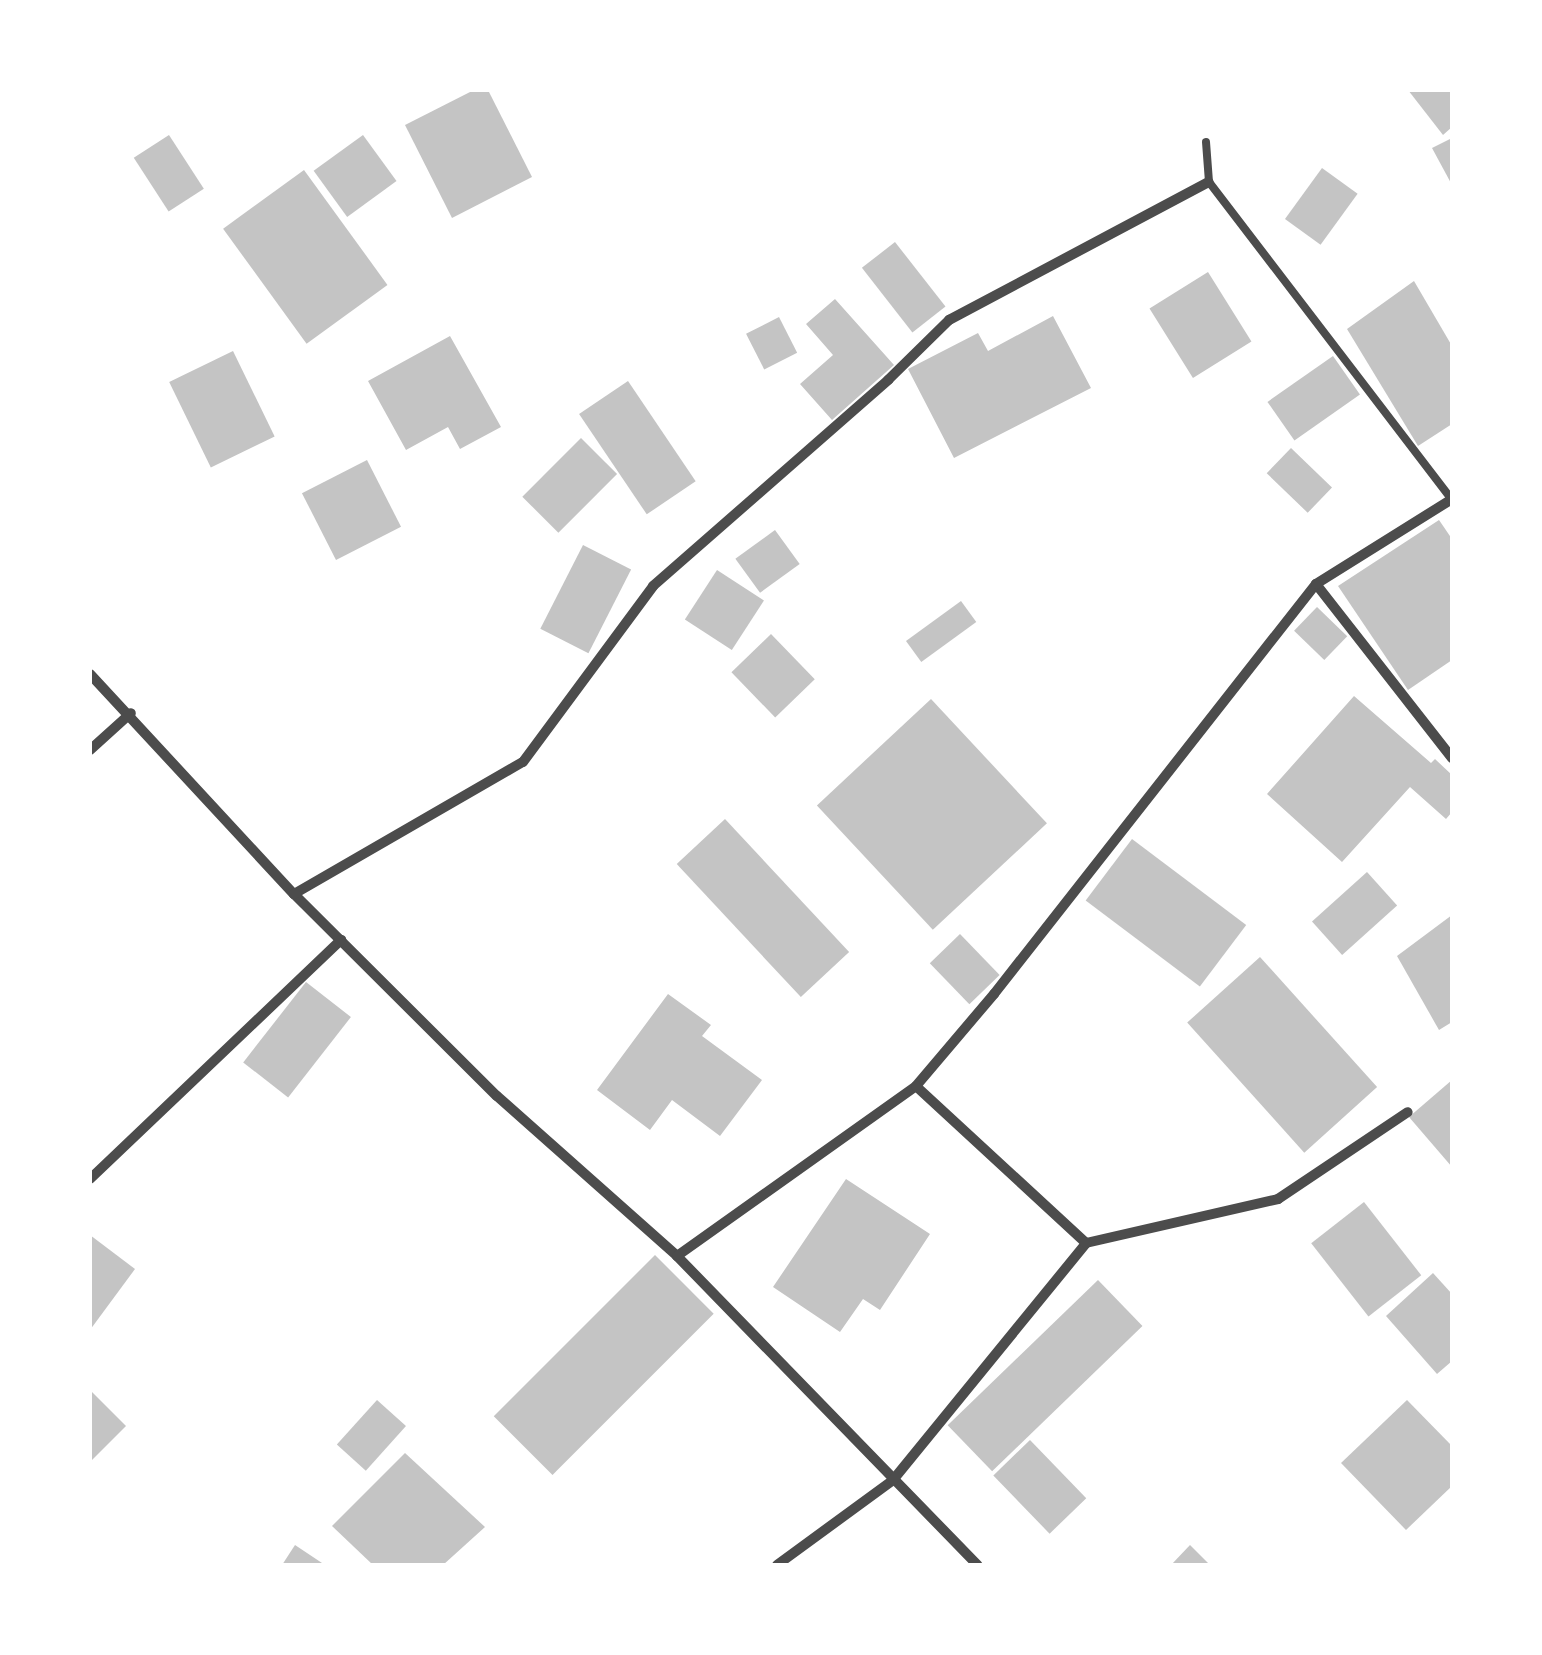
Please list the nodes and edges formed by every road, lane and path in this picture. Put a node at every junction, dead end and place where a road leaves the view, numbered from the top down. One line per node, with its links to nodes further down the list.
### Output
1 (1206, 142): 2 (lane)
2 (1208, 182): 3 (lane); 9 (street)
3 (1452, 500): 4 (street)
4 (1316, 584): 8 (street); 11 (street)
5 (90, 674): 6 (street)
6 (131, 713): 7 (street); 9 (street)
7 (90, 750)
8 (1450, 755)
9 (294, 894): 10 (street)
10 (341, 940): 13 (street); 15 (street)
11 (916, 1086): 14 (street); 15 (street)
12 (1408, 1112): 14 (street)
13 (90, 1180)
14 (1086, 1244): 16 (street)
15 (677, 1256): 16 (street)
16 (893, 1480): 17 (street); 18 (street)
17 (777, 1565)
18 (978, 1565)

